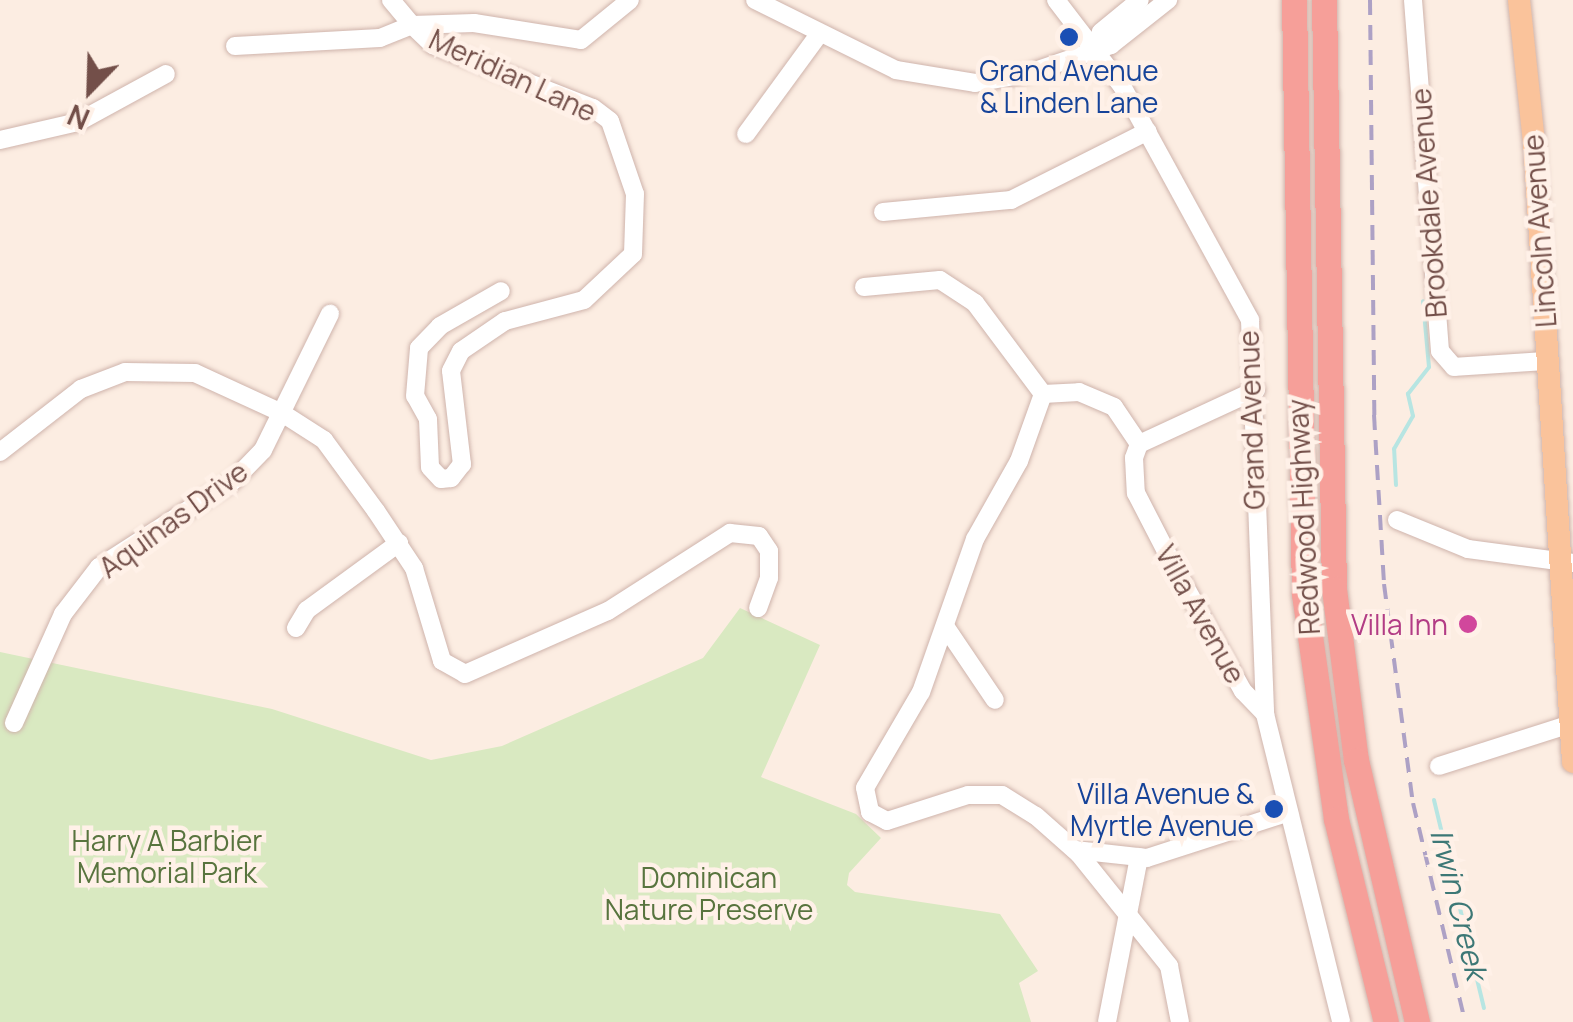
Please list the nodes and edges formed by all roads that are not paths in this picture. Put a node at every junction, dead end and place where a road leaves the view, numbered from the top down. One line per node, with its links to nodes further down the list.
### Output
1 (391, 0): 11 (street)
2 (630, 0): 11 (street)
3 (756, 0): 12 (street)
4 (1056, 0): 14 (street, Grand Avenue)
5 (1140, 0): 14 (street)
6 (1168, 0): 14 (street)
7 (1294, 0): 48 (highway, Redwood Highway)
8 (1324, 0): 49 (highway, Redwood Highway)
9 (1413, 0): 23 (street, Brookdale Avenue)
10 (1519, 0): 23 (main road, Lincoln Avenue)
11 (412, 24): 13 (street); 21 (street, Meridian Lane)
12 (820, 32): 14 (street); 17 (street)
13 (236, 46)
14 (1095, 46): 16 (street, Grand Avenue)
15 (166, 74): 18 (street)
16 (1148, 132): 19 (street); 24 (street, Grand Avenue)
17 (746, 134)
18 (0, 140)
19 (883, 212)
20 (864, 287): 25 (street)
21 (501, 291)
22 (330, 314): 26 (street, Aquinas Drive)
23 (1548, 361): 31 (main road, Lincoln Avenue)
24 (1256, 390): 27 (street); 36 (street, Grand Avenue)
25 (1043, 394): 27 (street); 33 (street)
26 (282, 412): 28 (street); 30 (street); 37 (street, Aquinas Drive)
27 (1139, 444): 36 (street, Villa Avenue)
28 (0, 452)
29 (1397, 520): 31 (street)
30 (399, 544): 32 (street); 34 (street)
31 (1566, 561): 38 (main road, Lincoln Avenue)
32 (758, 608)
33 (944, 626): 35 (street); 42 (street)
34 (296, 628)
35 (994, 700)
36 (1265, 714): 41 (street, Villa Avenue)
37 (14, 723)
38 (1570, 724): 39 (main road, Lincoln Avenue); 40 (street)
39 (1573, 762)
40 (1440, 766)
41 (1289, 812): 43 (street); 47 (street, Villa Avenue)
42 (1074, 850): 43 (street); 44 (street)
43 (1139, 857): 44 (street)
44 (1131, 919): 45 (street); 46 (street)
45 (1107, 1022)
46 (1180, 1022)
47 (1341, 1022)
48 (1386, 1022)
49 (1417, 1022)

